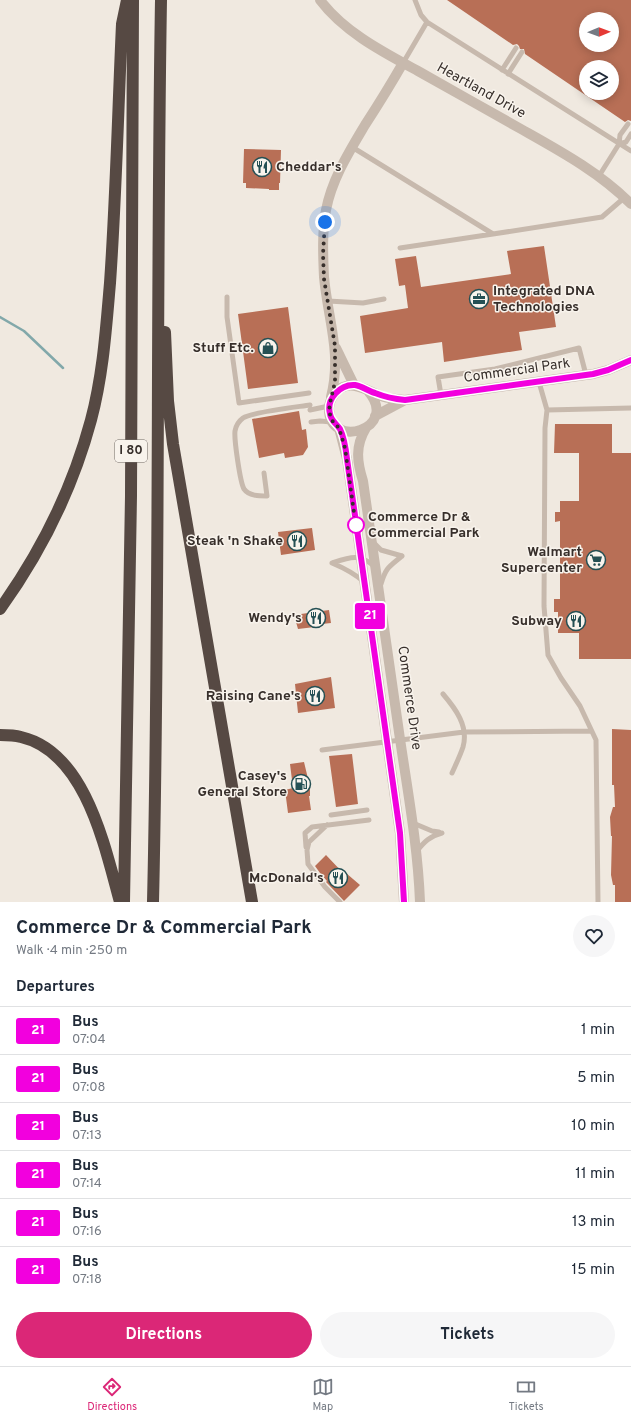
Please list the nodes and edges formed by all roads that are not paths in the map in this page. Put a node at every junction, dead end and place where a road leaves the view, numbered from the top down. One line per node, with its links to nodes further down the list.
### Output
1 (127, 0): 47 (highway)
2 (133, 0): 65 (highway, I 80)
3 (161, 0): 19 (highway, I 80)
4 (320, 0): 9 (street, Heartland Drive)
5 (415, 0): 6 (lane)
6 (427, 22): 9 (lane); 10 (lane)
7 (516, 48): 10 (lane)
8 (522, 52): 11 (lane)
9 (404, 63): 15 (street); 17 (street, Heartland Drive)
10 (502, 70): 11 (lane)
11 (508, 74): 14 (lane)
12 (628, 124): 14 (lane)
13 (631, 134): 14 (lane)
14 (620, 144): 16 (lane); 17 (lane)
15 (352, 147): 20 (lane); 24 (street)
16 (631, 151)
17 (599, 176): 18 (street, Heartland Drive)
18 (628, 201): 20 (lane)
19 (158, 230): 56 (highway, I 80); 68 (highway)
20 (493, 234): 21 (lane)
21 (400, 248)
22 (227, 297): 31 (lane)
23 (384, 299): 24 (lane)
24 (328, 301): 25 (street)
25 (335, 346): 29 (street); 34 (street)
26 (631, 360): 27 (street, Commercial Park)
27 (586, 375): 28 (street, Commercial Park); 32 (lane)
28 (539, 382): 32 (street, Commercial Park); 36 (lane)
29 (354, 385): 30 (street); 34 (street)
30 (368, 391): 33 (street); 37 (street)
31 (309, 394)
32 (441, 395): 33 (street, Commercial Park)
33 (405, 400): 37 (street)
34 (330, 405): 39 (street); 41 (lane)
35 (631, 408): 36 (lane)
36 (546, 410): 49 (lane)
37 (375, 416): 40 (street)
38 (311, 422): 39 (lane)
39 (336, 425): 40 (street); 43 (street, Commerce Drive)
40 (366, 428): 42 (street, Commerce Drive)
41 (264, 473)
42 (372, 540): 44 (street, Commerce Drive); 46 (lane)
43 (361, 558): 44 (lane); 45 (street, Commerce Drive); 45 (lane)
44 (376, 568): 46 (street, Commerce Drive)
45 (365, 583): 53 (street, Commerce Drive)
46 (379, 589): 52 (street, Commerce Drive)
47 (0, 608)
48 (443, 694): 50 (lane)
49 (591, 731): 50 (lane); 72 (lane)
50 (464, 732): 52 (lane); 55 (lane)
51 (0, 734): 64 (highway)
52 (400, 740): 53 (lane); 60 (street, Commerce Drive)
53 (387, 742): 54 (lane); 70 (street, Commerce Drive)
54 (322, 750)
55 (452, 773)
56 (156, 783): 66 (highway, I 80); 67 (highway)
57 (367, 810): 58 (lane)
58 (331, 815)
59 (369, 820): 61 (lane)
60 (412, 822): 63 (street, Commerce Drive); 63 (lane)
61 (327, 825): 62 (lane); 62 (lane)
62 (307, 850): 69 (lane)
63 (415, 854): 71 (street, Commerce Drive)
64 (120, 902)
65 (124, 902)
66 (153, 902)
67 (160, 902)
68 (252, 902)
69 (340, 902)
70 (404, 902)
71 (420, 902)
72 (598, 902)

